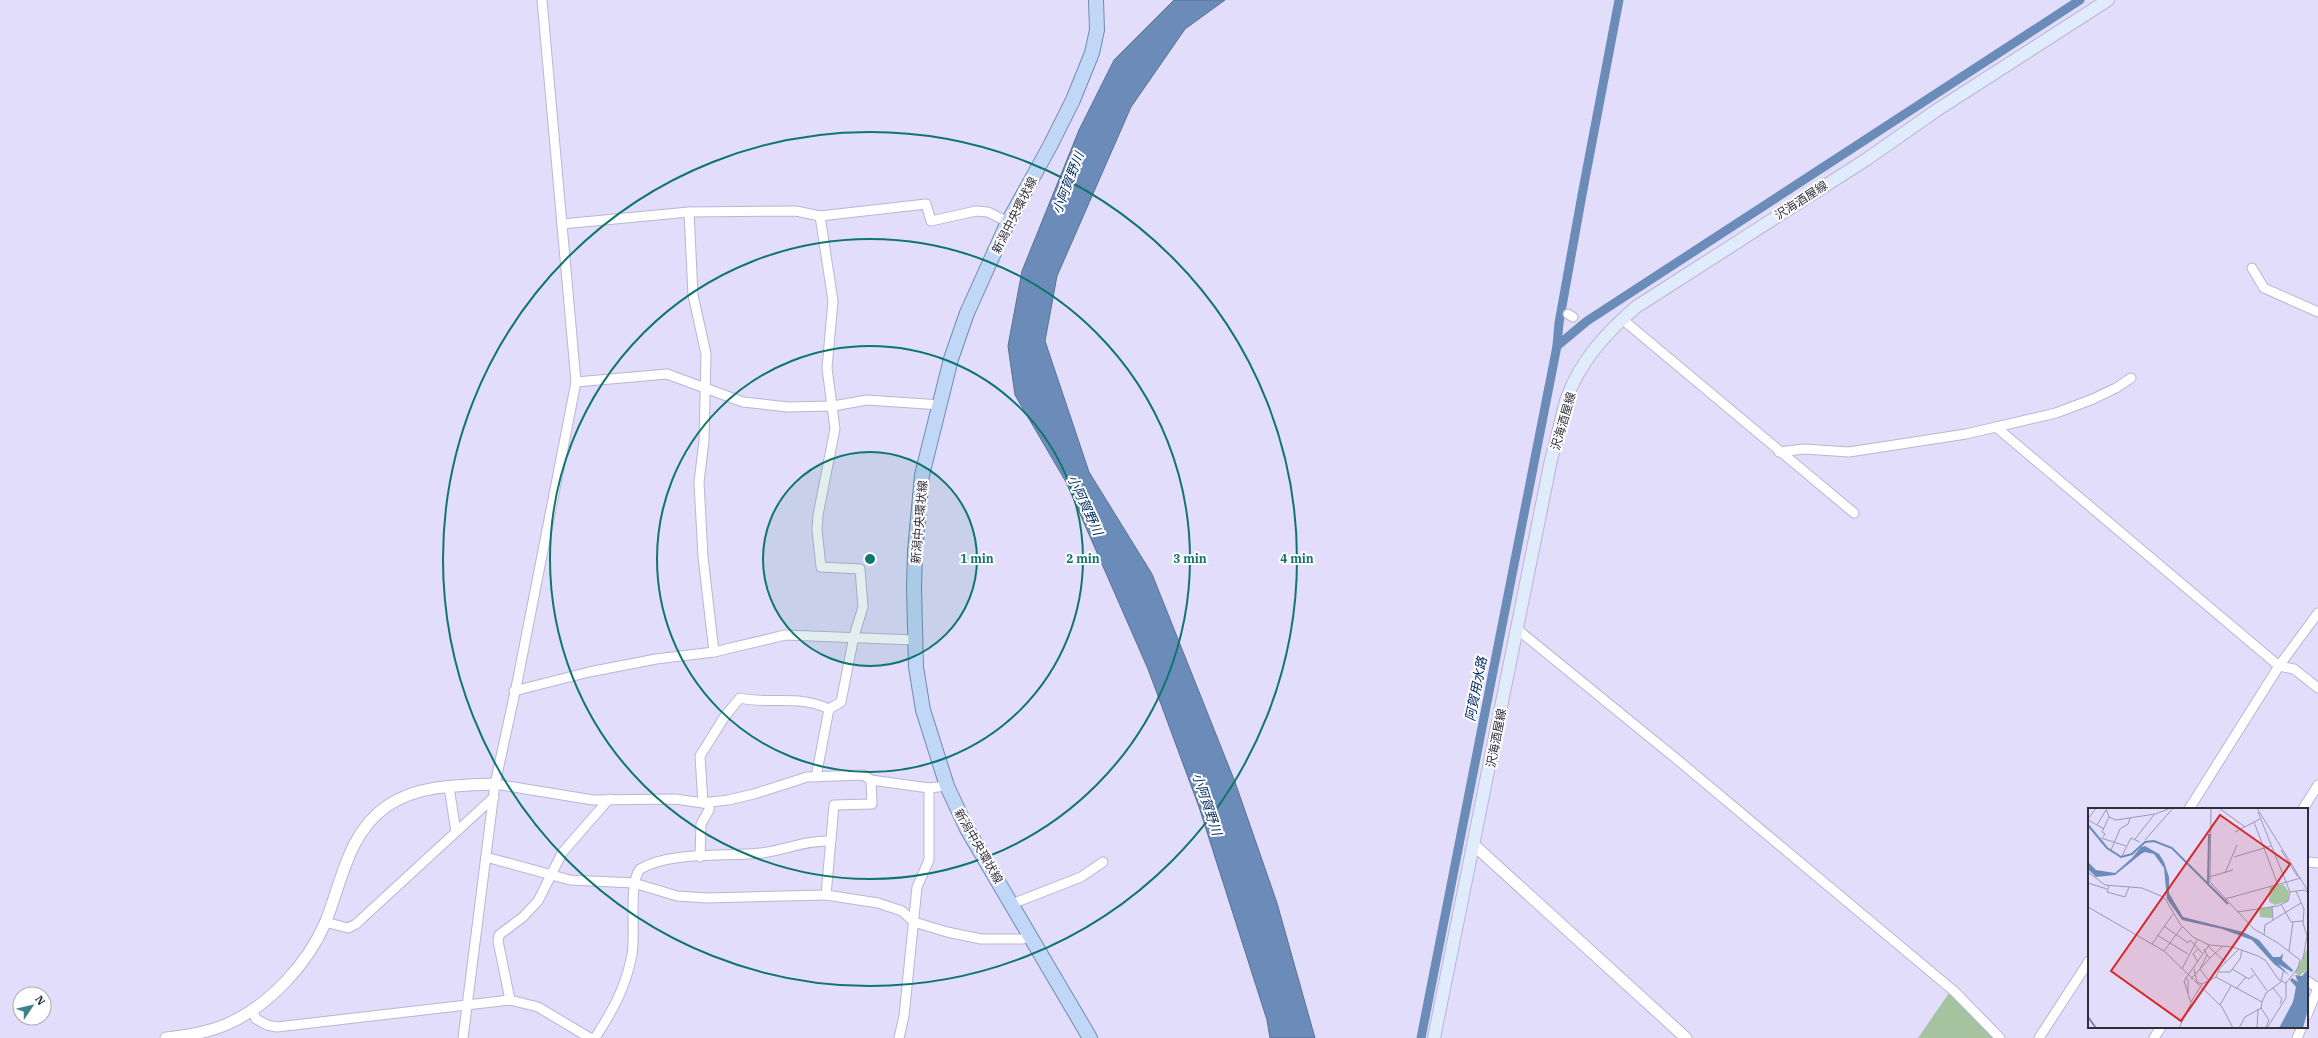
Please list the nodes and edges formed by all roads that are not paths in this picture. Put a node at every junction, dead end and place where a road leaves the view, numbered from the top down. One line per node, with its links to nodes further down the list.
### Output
1 (542, 0): 7 (street)
2 (1096, 0): 6 (main road, 新潟中央環状線)
3 (2108, 0): 10 (main road, 沢海酒屋線)
4 (689, 212): 5 (street); 7 (street); 13 (street)
5 (820, 216): 6 (street); 15 (street)
6 (1008, 222): 14 (main road, 新潟中央環状線)
7 (562, 224): 12 (street)
8 (2252, 268): 9 (street)
9 (2318, 312)
10 (1622, 319): 17 (street); 20 (main road, 沢海酒屋線)
11 (2131, 378): 16 (street)
12 (576, 382): 13 (street); 26 (street)
13 (706, 389): 15 (street); 23 (street)
14 (941, 405): 15 (street); 22 (main road, 新潟中央環状線)
15 (833, 406): 21 (street)
16 (1996, 427): 17 (street); 24 (street)
17 (1779, 452): 18 (street)
18 (1854, 513)
19 (2318, 613): 24 (street)
20 (1518, 629): 43 (main road, 沢海酒屋線); 73 (street)
21 (854, 636): 22 (street); 23 (street); 27 (street)
22 (914, 640): 32 (main road, 新潟中央環状線)
23 (714, 652): 26 (street)
24 (2279, 666): 25 (street); 39 (street)
25 (2318, 688)
26 (514, 691): 30 (street)
27 (829, 709): 28 (street); 38 (street)
28 (816, 777): 29 (street); 38 (street)
29 (871, 780): 34 (street); 42 (street)
30 (494, 784): 33 (street); 35 (street); 37 (street)
31 (2318, 785): 36 (street)
32 (948, 786): 34 (street); 52 (main road, 新潟中央環状線)
33 (449, 787): 41 (street); 53 (street)
34 (929, 788): 54 (street)
35 (494, 797): 41 (street); 44 (street)
36 (2315, 797): 40 (street)
37 (609, 799): 38 (street); 49 (street)
38 (706, 803): 45 (street)
39 (2190, 808)
40 (2304, 808)
41 (456, 832): 53 (street)
42 (831, 841): 45 (street); 51 (street)
43 (1474, 846): 71 (main road, 沢海酒屋線); 72 (street)
44 (486, 857): 49 (street); 60 (street)
45 (700, 857): 50 (street)
46 (1103, 862): 52 (street)
47 (2308, 862): 48 (street)
48 (2318, 863)
49 (550, 876): 50 (street); 59 (street)
50 (634, 883): 51 (street); 68 (street)
51 (826, 895): 54 (street)
52 (1012, 904): 55 (main road, 新潟中央環状線)
53 (326, 922): 61 (street)
54 (914, 922): 55 (street); 69 (street)
55 (1030, 937): 70 (main road, 新潟中央環状線)
56 (2088, 963): 74 (street)
57 (2308, 982): 58 (street)
58 (2318, 988): 62 (street)
59 (510, 1000): 60 (street); 67 (street)
60 (466, 1004): 61 (street); 66 (street)
61 (252, 1009): 65 (street)
62 (2308, 1013)
63 (2160, 1028): 75 (street)
64 (2302, 1028): 76 (street)
65 (166, 1038)
66 (464, 1038)
67 (590, 1038)
68 (594, 1038)
69 (899, 1038)
70 (1090, 1038)
71 (1434, 1038)
72 (1686, 1038)
73 (2000, 1038)
74 (2039, 1038)
75 (2154, 1038)
76 (2297, 1038)

